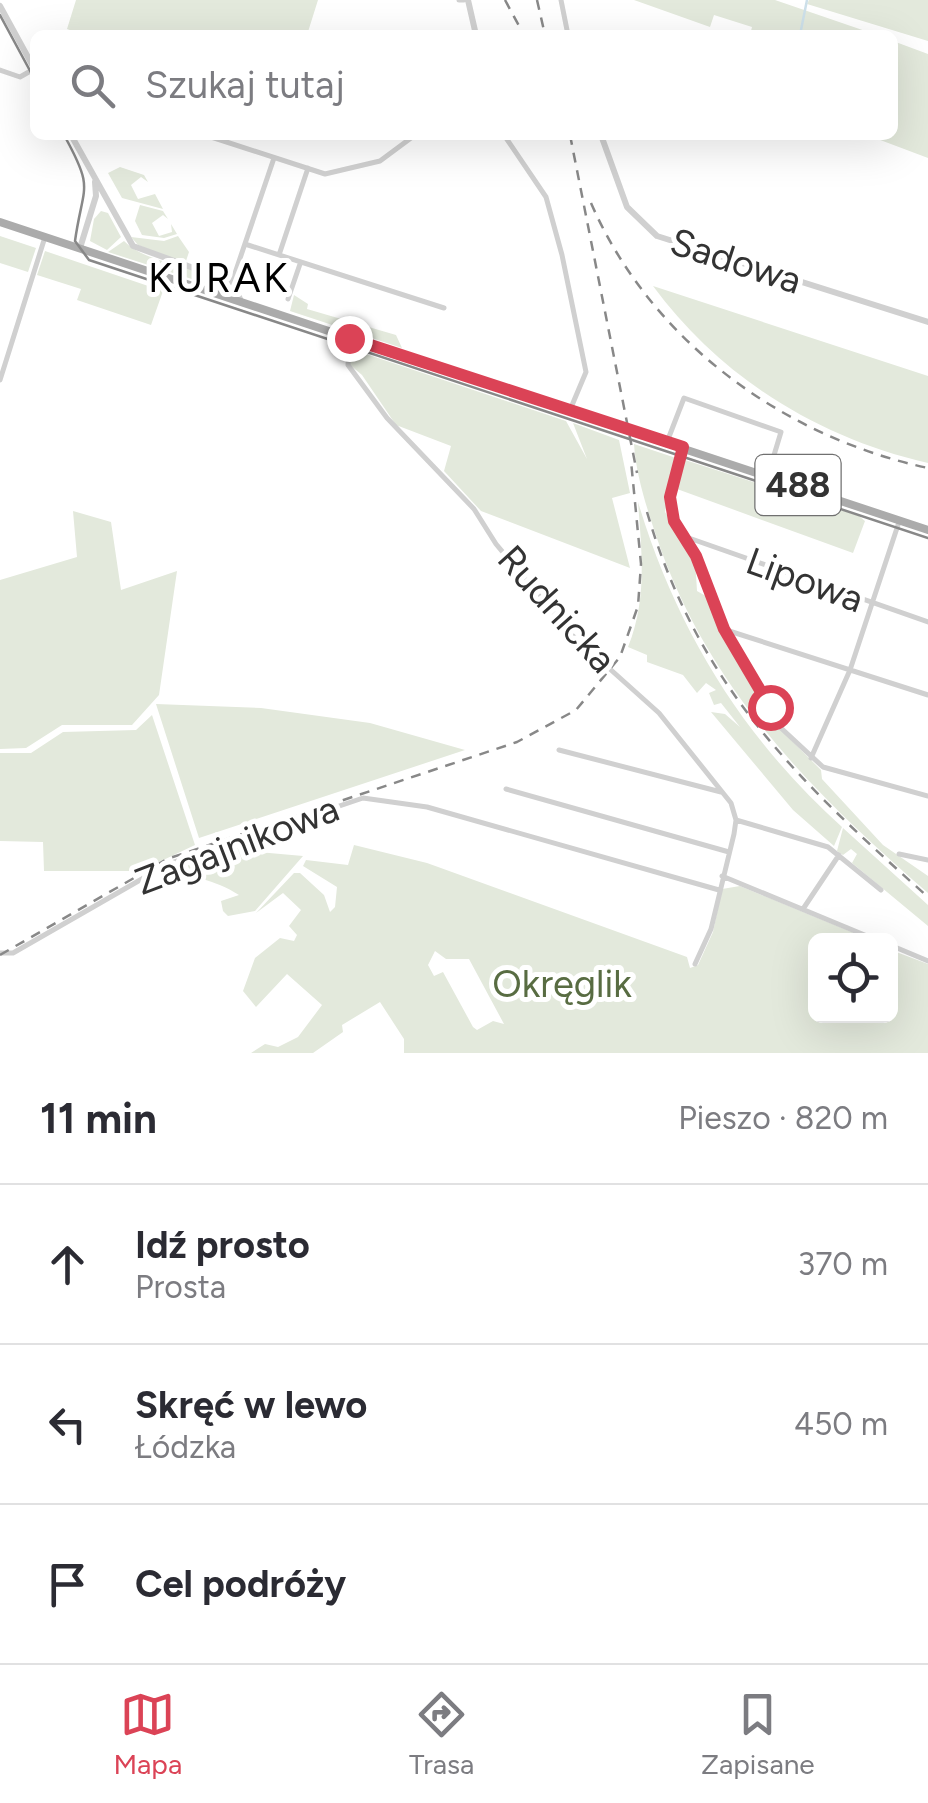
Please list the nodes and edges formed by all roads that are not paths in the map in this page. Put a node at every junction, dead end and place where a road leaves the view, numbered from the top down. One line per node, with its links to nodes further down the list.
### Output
1 (464, 0): 4 (street)
2 (561, 0): 5 (street)
3 (0, 6): 6 (street)
4 (474, 30)
5 (567, 30)
6 (30, 61)
7 (0, 70): 8 (street)
8 (30, 72)
9 (74, 140): 16 (street)
10 (220, 140): 14 (street)
11 (408, 140): 15 (street)
12 (507, 140): 32 (street)
13 (602, 140): 29 (street, Sadowa)
14 (274, 158): 15 (street); 21 (street)
15 (308, 168): 23 (street)
16 (93, 177): 17 (street); 18 (street)
17 (94, 202): 18 (street); 22 (street)
18 (113, 213): 25 (street)
19 (0, 222): 20 (main road, 488)
20 (45, 237): 22 (main road, 488); 31 (street)
21 (245, 244): 23 (street); 25 (street)
22 (80, 248): 27 (main road, 488)
23 (279, 255): 24 (street)
24 (300, 264): 26 (street); 28 (street)
25 (232, 282): 27 (street)
26 (288, 299)
27 (242, 302): 30 (main road, 488)
28 (444, 308)
29 (928, 322)
30 (349, 338): 32 (main road, 488); 47 (street, Rudnicka)
31 (0, 380)
32 (570, 410): 33 (main road, 488)
33 (667, 442): 34 (main road, 488); 35 (street)
34 (683, 447): 35 (main road, 488); 38 (street)
35 (768, 475): 36 (main road, 488)
36 (900, 518): 37 (main road, 488); 39 (street)
37 (928, 530)
38 (683, 536): 39 (street, Lipowa); 41 (street)
39 (872, 604): 40 (street, Lipowa); 42 (street)
40 (928, 622)
41 (724, 629): 42 (street); 45 (street)
42 (850, 670): 43 (street); 45 (street)
43 (928, 695)
44 (559, 750): 47 (street)
45 (812, 758): 48 (street)
46 (506, 789): 50 (street)
47 (724, 792): 49 (street, Rudnicka)
48 (928, 796)
49 (736, 820): 50 (street); 52 (street)
50 (729, 852): 54 (street)
51 (899, 854): 53 (street)
52 (839, 855): 56 (street); 57 (street)
53 (928, 860)
54 (722, 876): 55 (street); 57 (street)
55 (719, 890): 60 (street, Zagajnikowa); 62 (street)
56 (881, 890)
57 (802, 908): 58 (street)
58 (862, 933)
59 (898, 948): 61 (street)
60 (0, 953)
61 (928, 961)
62 (695, 964)

